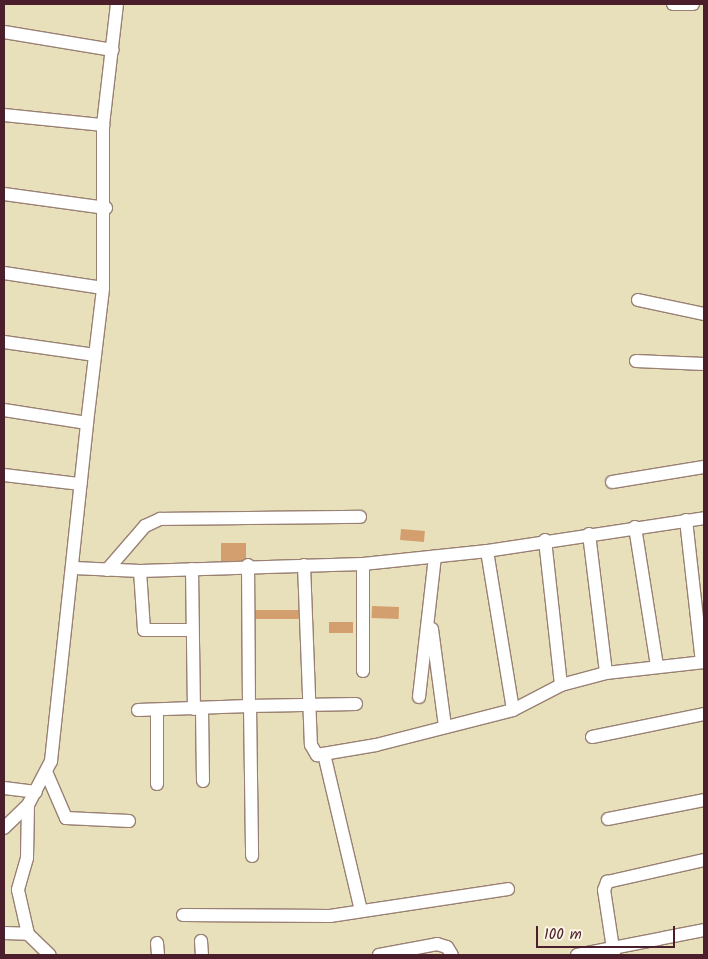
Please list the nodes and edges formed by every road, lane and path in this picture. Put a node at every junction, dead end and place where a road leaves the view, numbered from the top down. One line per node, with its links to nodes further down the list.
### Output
1 (117, 4): 5 (street)
2 (673, 4): 3 (street)
3 (693, 4)
4 (4, 32): 5 (street)
5 (113, 50): 7 (street)
6 (4, 115): 7 (street)
7 (103, 125): 9 (street)
8 (4, 194): 9 (street)
9 (106, 208): 11 (street)
10 (4, 273): 11 (street)
11 (103, 288): 15 (street)
12 (638, 300): 13 (street)
13 (704, 314)
14 (4, 342): 15 (street)
15 (95, 355): 19 (street)
16 (636, 361): 17 (street)
17 (704, 364)
18 (4, 410): 19 (street)
19 (87, 423): 23 (street)
20 (704, 467): 22 (street)
21 (4, 475): 23 (street)
22 (612, 482)
23 (80, 484): 35 (street)
24 (360, 517): 37 (street)
25 (704, 518): 26 (street)
26 (686, 520): 27 (street); 41 (street)
27 (635, 527): 28 (street); 42 (street)
28 (589, 534): 29 (street); 44 (street)
29 (544, 540): 30 (street); 45 (street)
30 (487, 551): 31 (street); 53 (street)
31 (435, 557): 32 (street); 39 (street)
32 (363, 564): 34 (street); 43 (street)
33 (248, 565): 34 (street); 36 (street); 49 (street)
34 (304, 565): 47 (street)
35 (74, 568): 37 (street); 58 (street)
36 (192, 569): 38 (street); 40 (street)
37 (107, 570): 38 (street)
38 (140, 571): 40 (street)
39 (429, 606): 46 (street); 55 (street)
40 (192, 630): 50 (street)
41 (703, 662): 42 (street)
42 (657, 666): 44 (street)
43 (364, 671)
44 (606, 673): 45 (street)
45 (562, 685): 53 (street)
46 (420, 697)
47 (309, 704): 48 (street); 49 (street); 57 (street)
48 (356, 704)
49 (249, 706): 50 (street); 68 (street)
50 (198, 709): 52 (street); 59 (street)
51 (138, 710): 52 (street)
52 (157, 710): 60 (street)
53 (512, 710): 55 (street)
54 (704, 714): 56 (street)
55 (445, 727): 57 (street)
56 (592, 737)
57 (324, 754): 71 (street)
58 (47, 774): 62 (street); 66 (street)
59 (203, 781)
60 (157, 784)
61 (4, 788): 62 (street)
62 (36, 792): 64 (street)
63 (704, 800): 65 (street)
64 (28, 805): 67 (street); 75 (street)
65 (608, 819)
66 (129, 821)
67 (4, 828)
68 (252, 856)
69 (704, 860): 78 (street)
70 (508, 889): 71 (street)
71 (362, 911): 72 (street)
72 (184, 915)
73 (704, 930): 78 (street)
74 (4, 932): 75 (street)
75 (28, 934): 79 (street)
76 (202, 940): 80 (street)
77 (413, 952): 81 (street); 82 (street)
78 (614, 952): 83 (street)
79 (50, 955)
80 (202, 955)
81 (379, 955)
82 (452, 955)
83 (577, 955)

